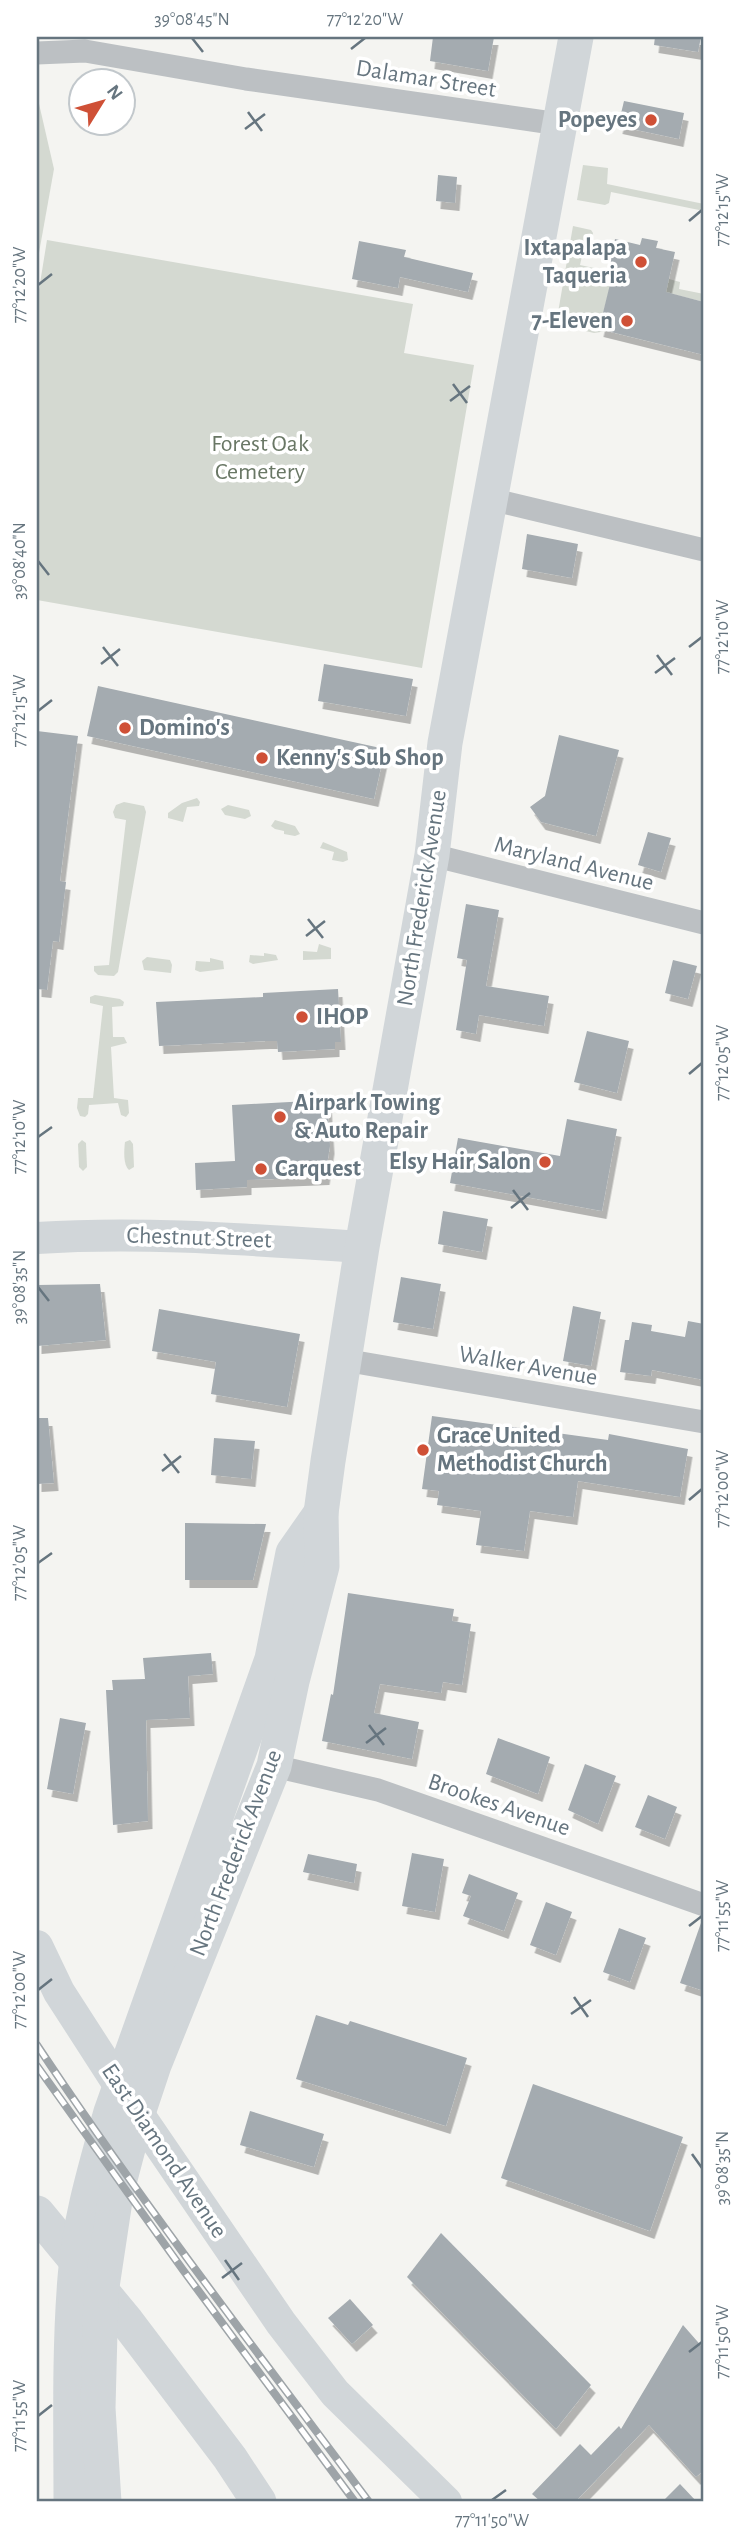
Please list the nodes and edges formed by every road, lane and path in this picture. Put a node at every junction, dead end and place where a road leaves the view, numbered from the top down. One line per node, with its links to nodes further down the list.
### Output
1 (576, 37): 3 (main road, North Frederick Avenue)
2 (37, 53): 3 (street, Dalamar Street)
3 (559, 124): 4 (main road, North Frederick Avenue)
4 (490, 499): 5 (street); 6 (main road, North Frederick Avenue)
5 (704, 550)
6 (432, 855): 7 (street, Maryland Avenue); 9 (main road, North Frederick Avenue)
7 (704, 923)
8 (37, 1238): 9 (street, Chestnut Street)
9 (362, 1247): 10 (main road, North Frederick Avenue)
10 (344, 1360): 11 (street, Walker Avenue); 12 (main road, North Frederick Avenue)
11 (704, 1422)
12 (321, 1513): 13 (main road, North Frederick Avenue); 16 (main road, North Frederick Avenue)
13 (274, 1766): 14 (street, Brookes Avenue); 16 (main road, North Frederick Avenue)
14 (704, 1905)
15 (37, 1946): 21 (street, East Diamond Avenue)
16 (145, 2054): 18 (main road); 19 (main road)
17 (37, 2213): 20 (main road)
18 (71, 2502)
19 (104, 2502)
20 (259, 2502)
21 (446, 2502)

